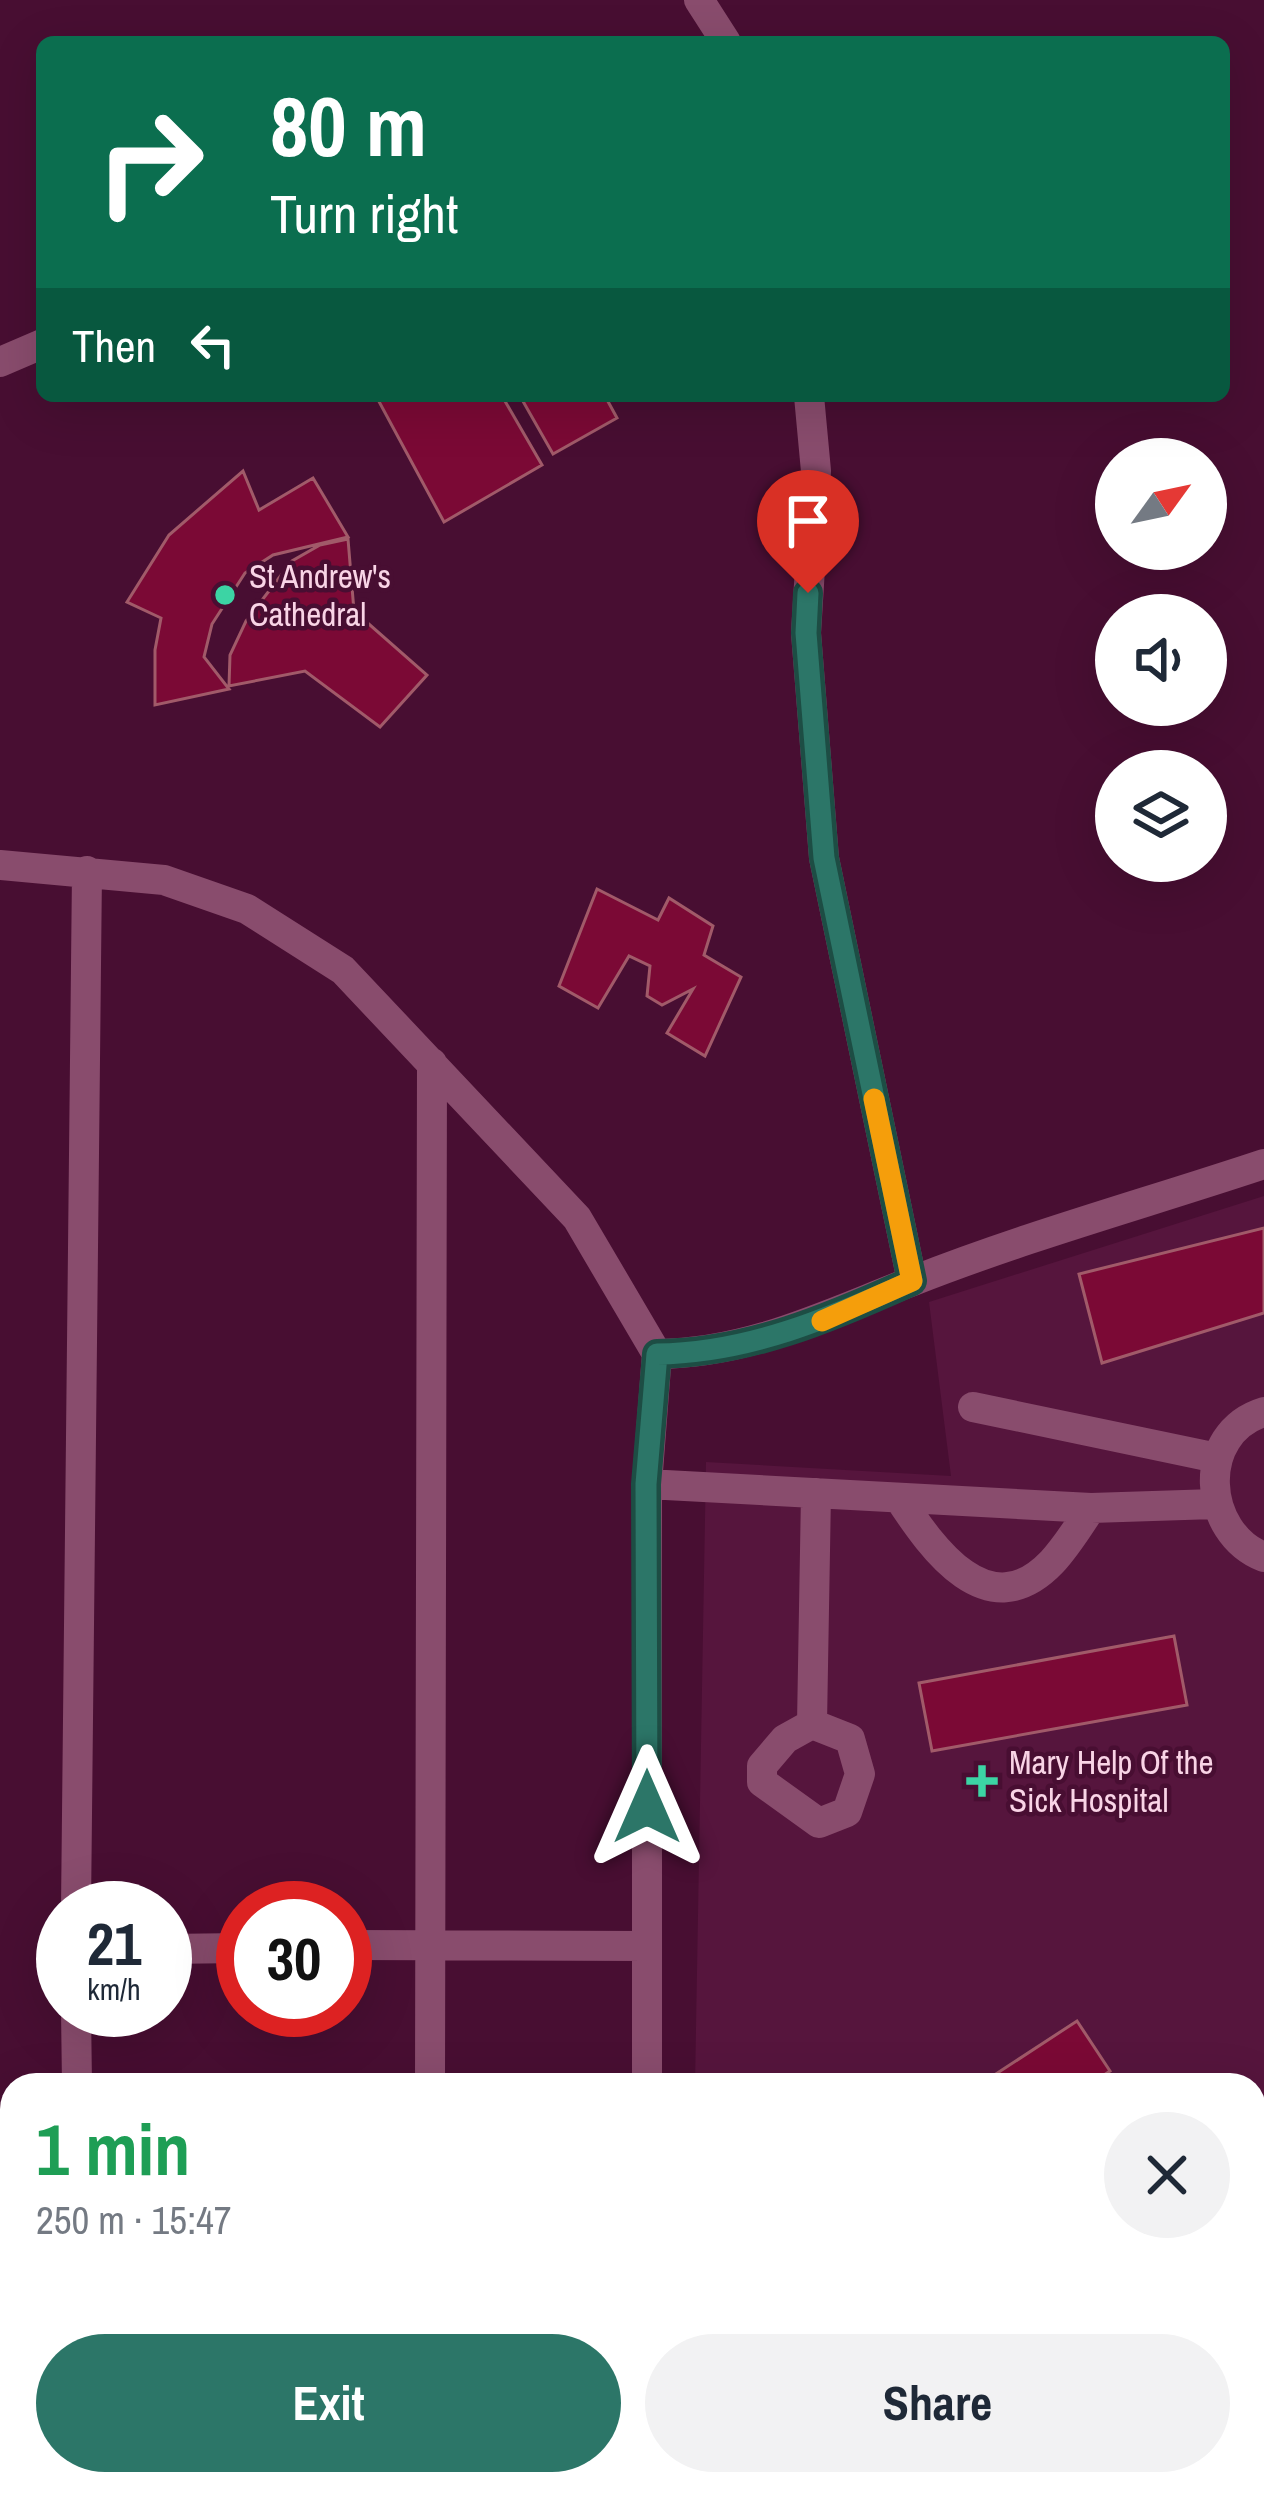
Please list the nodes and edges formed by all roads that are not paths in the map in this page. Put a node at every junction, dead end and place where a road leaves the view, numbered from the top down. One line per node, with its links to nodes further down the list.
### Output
1 (699, 0): 2 (street)
2 (722, 36)
3 (36, 347): 4 (street)
4 (0, 362)
5 (809, 402): 10 (street)
6 (0, 866): 7 (street)
7 (87, 872): 8 (street); 22 (street)
8 (432, 1063): 11 (street); 23 (street)
9 (1264, 1164): 10 (street)
10 (912, 1281): 11 (street)
11 (657, 1354): 15 (street)
12 (973, 1407): 14 (street)
13 (1264, 1412): 14 (street)
14 (1217, 1458): 18 (street)
15 (646, 1484): 16 (street); 25 (street)
16 (815, 1493): 17 (street); 21 (street)
17 (899, 1498): 19 (street); 19 (street)
18 (1215, 1504): 19 (street); 20 (street)
19 (1091, 1508)
20 (1264, 1557)
21 (812, 1724)
22 (76, 1881)
23 (431, 1944): 24 (street); 25 (street); 28 (street)
24 (372, 1945)
25 (647, 1946): 29 (street)
26 (76, 2037): 27 (street)
27 (77, 2073)
28 (430, 2073)
29 (647, 2073)

